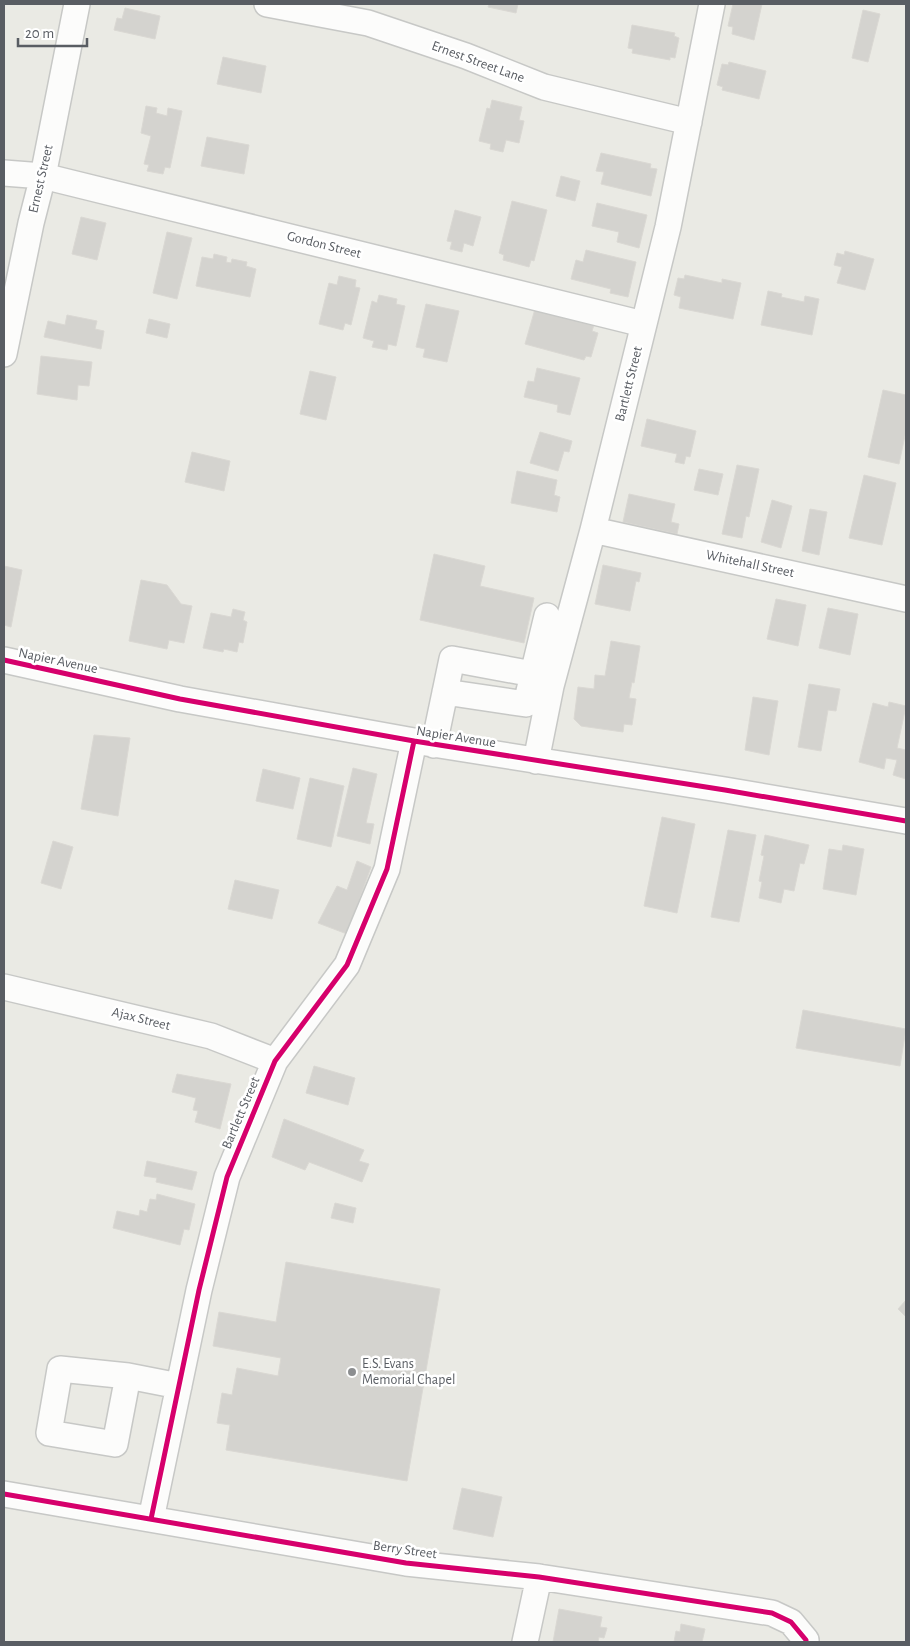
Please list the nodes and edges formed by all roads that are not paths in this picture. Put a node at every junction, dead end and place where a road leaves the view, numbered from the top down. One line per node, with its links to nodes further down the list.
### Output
1 (77, 4): 6 (street, Ernest Street)
2 (267, 4): 4 (street, Ernest Street Lane)
3 (712, 4): 4 (street, Bartlett Street)
4 (689, 122): 7 (street, Bartlett Street)
5 (4, 173): 6 (street, Gordon Street)
6 (43, 176): 7 (street, Gordon Street); 8 (street, Ernest Street)
7 (643, 324): 9 (street, Bartlett Street)
8 (4, 354)
9 (594, 530): 10 (street, Whitehall Street); 16 (street, Bartlett Street)
10 (906, 598)
11 (547, 616): 13 (street)
12 (4, 660): 15 (street, Napier Avenue)
13 (533, 674): 14 (street); 14 (street, Bartlett Street)
14 (445, 692): 15 (street, Bartlett Street)
15 (424, 743): 16 (street, Napier Avenue); 19 (street, Bartlett Street)
16 (536, 761): 17 (street, Napier Avenue)
17 (906, 821)
18 (4, 987): 19 (street, Ajax Street)
19 (275, 1061): 21 (street, Bartlett Street)
20 (128, 1376): 21 (street)
21 (179, 1386): 23 (street, Bartlett Street)
22 (4, 1494): 23 (street, Berry Street)
23 (151, 1519): 24 (street, Berry Street)
24 (538, 1577): 25 (street, Berry Street); 26 (street)
25 (802, 1636)
26 (525, 1642)

